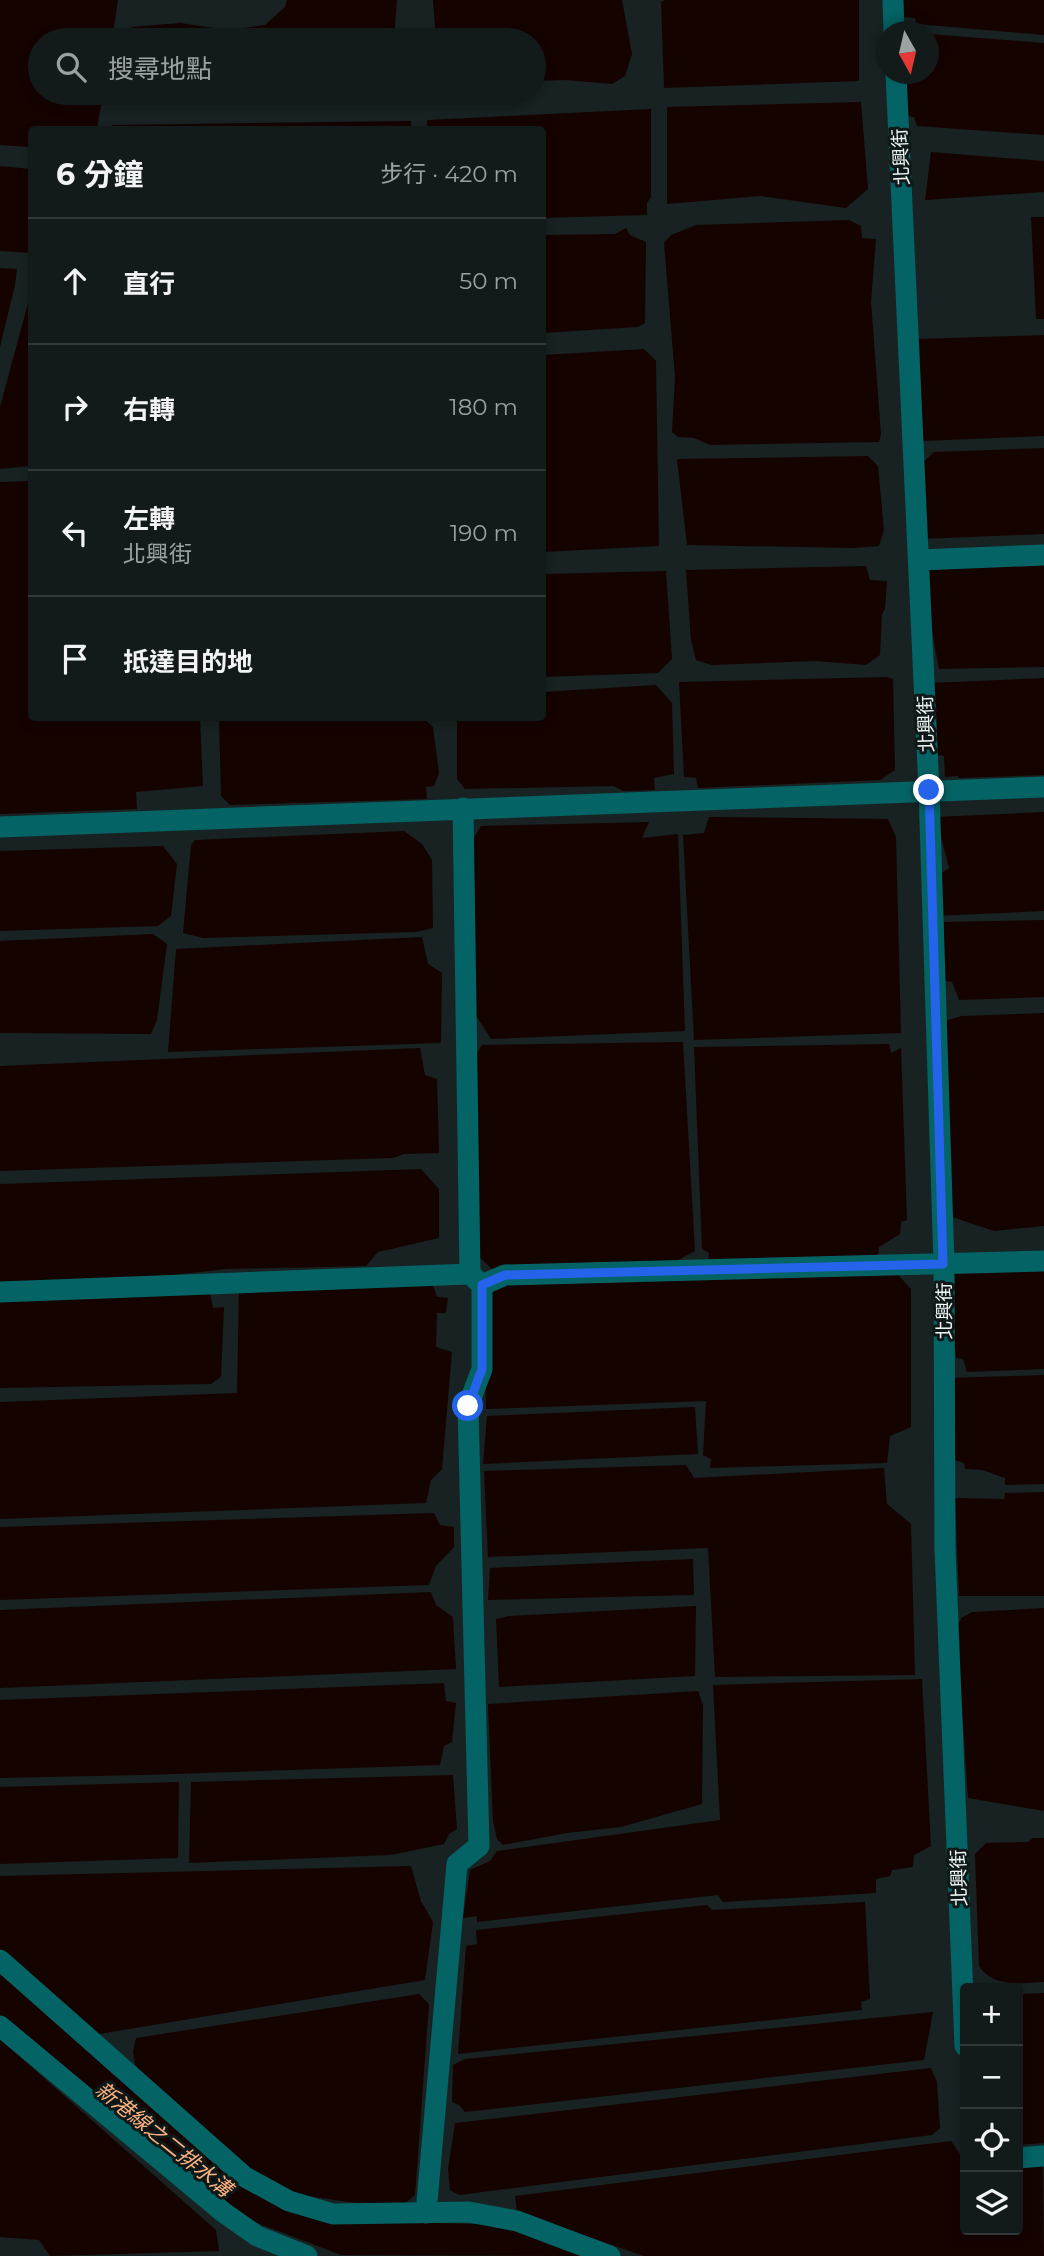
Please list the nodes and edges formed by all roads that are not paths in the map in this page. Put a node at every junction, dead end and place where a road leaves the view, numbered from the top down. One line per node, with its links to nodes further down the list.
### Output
1 (893, 0): 2 (street)
2 (894, 21)
3 (896, 84): 5 (street, 北興街)
4 (1044, 555): 5 (street)
5 (920, 560): 7 (street, 北興街)
6 (1044, 787): 7 (street)
7 (929, 790): 8 (street); 11 (street, 北興街)
8 (463, 808): 9 (street); 12 (street)
9 (0, 827)
10 (1044, 1261): 11 (street)
11 (943, 1264): 12 (street); 15 (street, 北興街)
12 (476, 1280): 13 (street); 19 (street)
13 (0, 1292)
14 (0, 1960): 19 (street)
15 (962, 1983)
16 (0, 2026): 20 (street)
17 (1044, 2156): 18 (street)
18 (1023, 2158)
19 (426, 2213): 21 (street)
20 (307, 2256)
21 (610, 2256)

